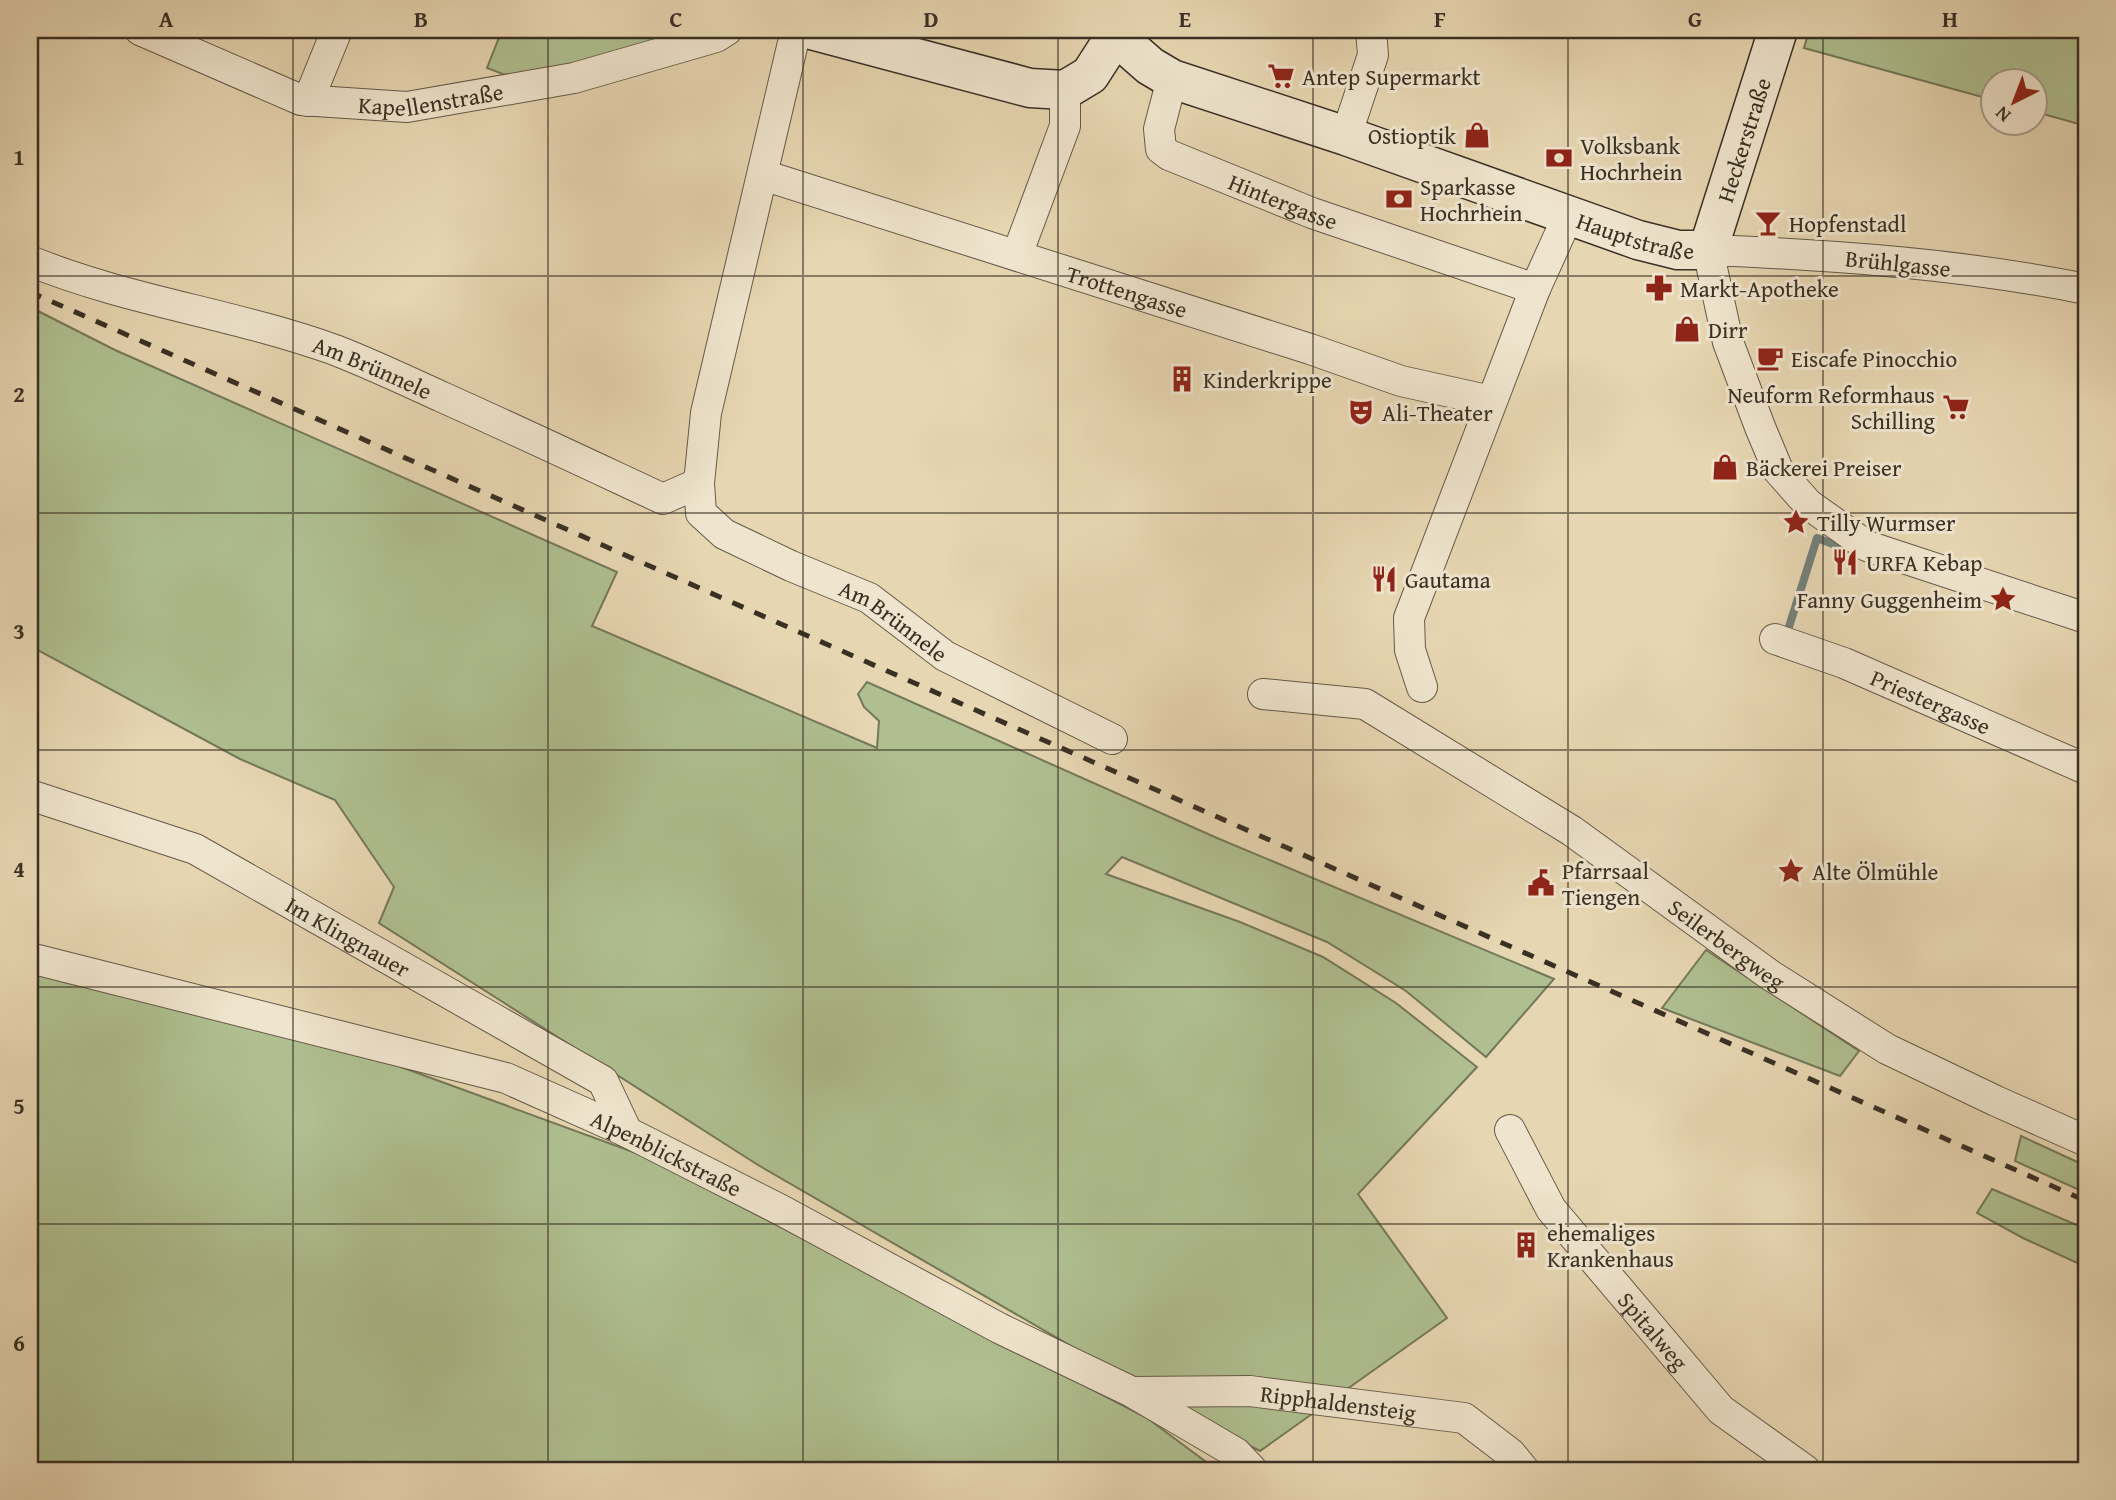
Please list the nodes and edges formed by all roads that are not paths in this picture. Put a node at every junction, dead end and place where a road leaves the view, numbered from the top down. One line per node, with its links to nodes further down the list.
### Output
1 (140, 30): 11 (street, Kapellenstraße)
2 (337, 30): 11 (street)
3 (727, 30): 11 (street, Kapellenstraße)
4 (796, 30): 13 (street, Am Brünnele)
5 (811, 30): 10 (street)
6 (1371, 30): 12 (street)
7 (1778, 30): 15 (street, Heckerstraße)
8 (1112, 33): 9 (street, Hauptstraße); 10 (street)
9 (1172, 79): 12 (street, Hauptstraße); 18 (street, Hintergasse)
10 (1065, 90): 16 (street)
11 (308, 101)
12 (1346, 136): 14 (street, Hauptstraße)
13 (763, 175): 16 (street, Trottengasse); 21 (street, Am Brünnele)
14 (1568, 216): 15 (street, Hauptstraße); 18 (street)
15 (1708, 250): 19 (street, Brühlgasse); 22 (street, Hauptstraße)
16 (1017, 255): 20 (street, Trottengasse)
17 (30, 261): 21 (street, Am Brünnele)
18 (1535, 289): 20 (street)
19 (2086, 289)
20 (1491, 401): 24 (street)
21 (699, 483): 26 (street, Am Brünnele)
22 (2086, 618)
23 (1774, 639): 27 (street, Priestergasse)
24 (1422, 687)
25 (1263, 694): 32 (street, Seilerbergweg)
26 (1111, 739)
27 (2086, 769)
28 (30, 795): 31 (street, Im Klingnauer)
29 (30, 958): 31 (street, Alpenblickstraße)
30 (1510, 1130): 36 (street, Spitalweg)
31 (626, 1132): 33 (street, Alpenblickstraße)
32 (2086, 1141)
33 (1132, 1392): 34 (street, Alpenblickstraße); 35 (street, Ripphaldensteig)
34 (1252, 1470)
35 (1524, 1470)
36 (1805, 1470)

